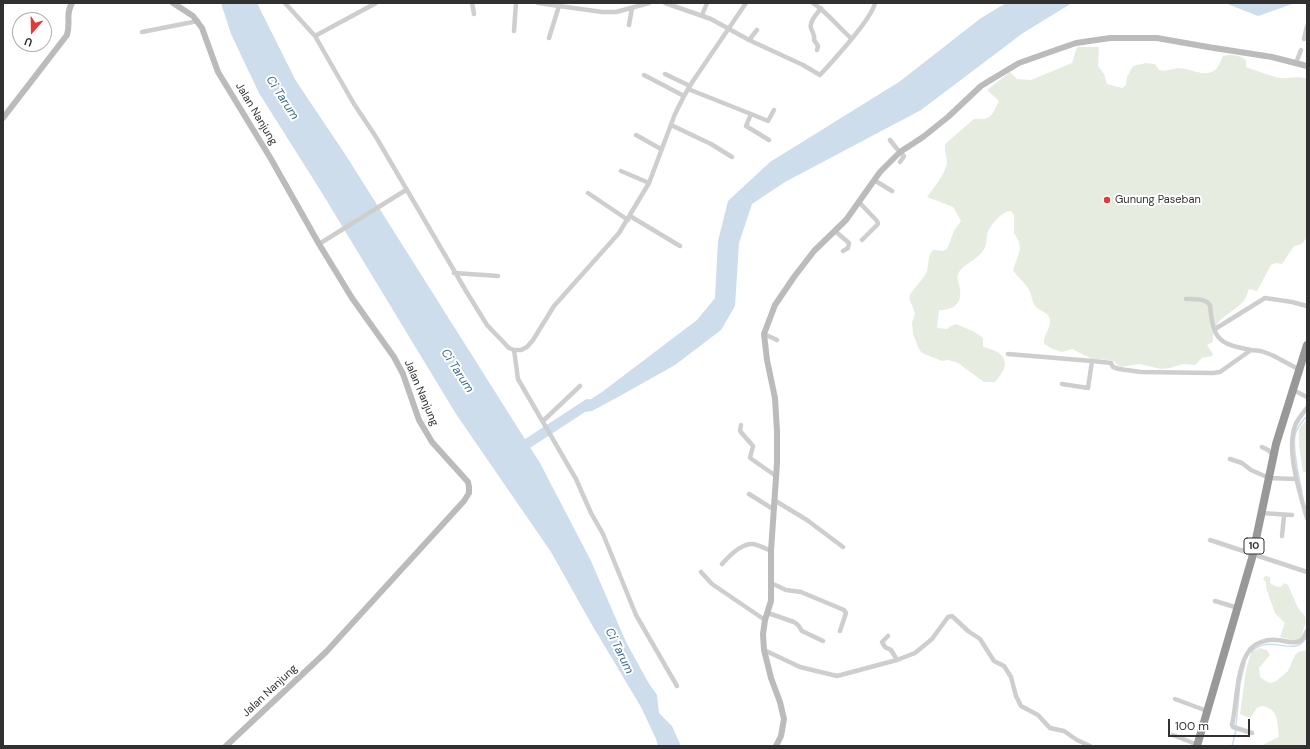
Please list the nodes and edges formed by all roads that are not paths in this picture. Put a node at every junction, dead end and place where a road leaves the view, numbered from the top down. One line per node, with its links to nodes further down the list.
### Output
1 (72, 3): 43 (street)
2 (173, 3): 21 (street)
3 (285, 3): 28 (street)
4 (376, 3): 28 (street)
5 (472, 3): 19 (street)
6 (516, 3): 26 (street)
7 (538, 3): 15 (street)
8 (584, 3): 18 (street)
9 (649, 3): 16 (street)
10 (665, 3): 20 (street)
11 (707, 3): 20 (street)
12 (746, 3): 24 (street)
13 (813, 3): 17 (street)
14 (875, 3): 30 (street)
15 (559, 6): 18 (street); 29 (street)
16 (632, 8): 18 (street); 22 (street)
17 (821, 8): 30 (street); 33 (street)
18 (583, 9)
19 (474, 14)
20 (702, 15): 24 (street)
21 (198, 21): 27 (street); 62 (street, Jalan Nanjung)
22 (629, 25)
23 (1307, 26): 31 (street)
24 (728, 28): 32 (street); 39 (street)
25 (757, 30): 32 (street)
26 (514, 31)
27 (142, 32)
28 (315, 36): 55 (street)
29 (549, 38)
30 (851, 38): 32 (street)
31 (1304, 39)
32 (749, 40)
33 (817, 50)
34 (1301, 50): 35 (street)
35 (1296, 63): 36 (street); 49 (street)
36 (1307, 66)
37 (665, 74): 39 (street)
38 (644, 75): 40 (street)
39 (689, 87): 40 (street); 42 (street)
40 (684, 96): 44 (street)
41 (774, 110): 42 (street)
42 (751, 114): 46 (street)
43 (3, 118)
44 (671, 125): 48 (street); 50 (street)
45 (636, 135): 48 (street)
46 (769, 140)
47 (890, 140): 49 (street)
48 (661, 149): 54 (street)
49 (900, 152): 51 (street); 51 (street)
50 (732, 157)
51 (894, 157): 53 (street)
52 (621, 170): 54 (street)
53 (874, 180): 56 (street); 58 (street)
54 (648, 183): 59 (street)
55 (406, 190): 62 (street); 65 (street)
56 (892, 191)
57 (588, 193): 59 (street)
58 (859, 202): 60 (street); 61 (street)
59 (629, 218): 63 (street); 73 (street)
60 (835, 231): 64 (street); 70 (street)
61 (862, 240)
62 (319, 244): 123 (street, Jalan Nanjung)
63 (680, 246)
64 (843, 251)
65 (454, 273): 66 (street); 73 (street)
66 (498, 276)
67 (1186, 299): 69 (street)
68 (1307, 306): 69 (street)
69 (1215, 329): 74 (street)
70 (764, 334): 71 (street); 88 (street)
71 (777, 340)
72 (1307, 345): 77 (highway, 10)
73 (514, 350): 83 (street)
74 (1251, 350): 76 (street); 77 (street)
75 (1008, 354): 76 (street)
76 (1092, 361): 78 (street)
77 (1300, 370): 80 (highway, 10)
78 (1062, 384)
79 (580, 386): 83 (street)
80 (1293, 390): 81 (street); 86 (highway, 10)
81 (1307, 396)
82 (1307, 408): 90 (street)
83 (543, 421): 117 (street)
84 (741, 425): 88 (street)
85 (1262, 447): 86 (street)
86 (1273, 455): 89 (highway, 10)
87 (1230, 459): 89 (street)
88 (776, 476): 92 (street)
89 (1269, 478): 90 (street); 94 (highway, 10)
90 (1296, 479): 97 (street)
91 (749, 494): 93 (street)
92 (774, 500): 93 (street); 100 (street)
93 (774, 509): 101 (street)
94 (1261, 513): 95 (street); 102 (highway, 10)
95 (1284, 516): 96 (street); 98 (street)
96 (1292, 516)
97 (1307, 518)
98 (1282, 536)
99 (1210, 540): 102 (street)
100 (843, 547)
101 (771, 551): 103 (street); 106 (street)
102 (1252, 555): 105 (street); 108 (highway, 10)
103 (722, 564)
104 (701, 572): 110 (street)
105 (1307, 572)
106 (771, 583): 109 (street); 111 (street)
107 (1215, 601): 108 (street)
108 (1238, 608): 119 (highway, 10)
109 (768, 613): 110 (street); 114 (street)
110 (765, 620): 115 (street)
111 (840, 631)
112 (1307, 631): 120 (street)
113 (888, 636): 116 (street)
114 (823, 641)
115 (764, 650): 116 (street); 124 (street)
116 (897, 660): 125 (street)
117 (677, 686)
118 (1176, 699): 119 (street)
119 (1207, 711): 122 (highway, 10)
120 (1252, 732)
121 (1173, 735): 122 (street)
122 (1197, 745)
123 (226, 746)
124 (776, 746)
125 (1090, 746)

